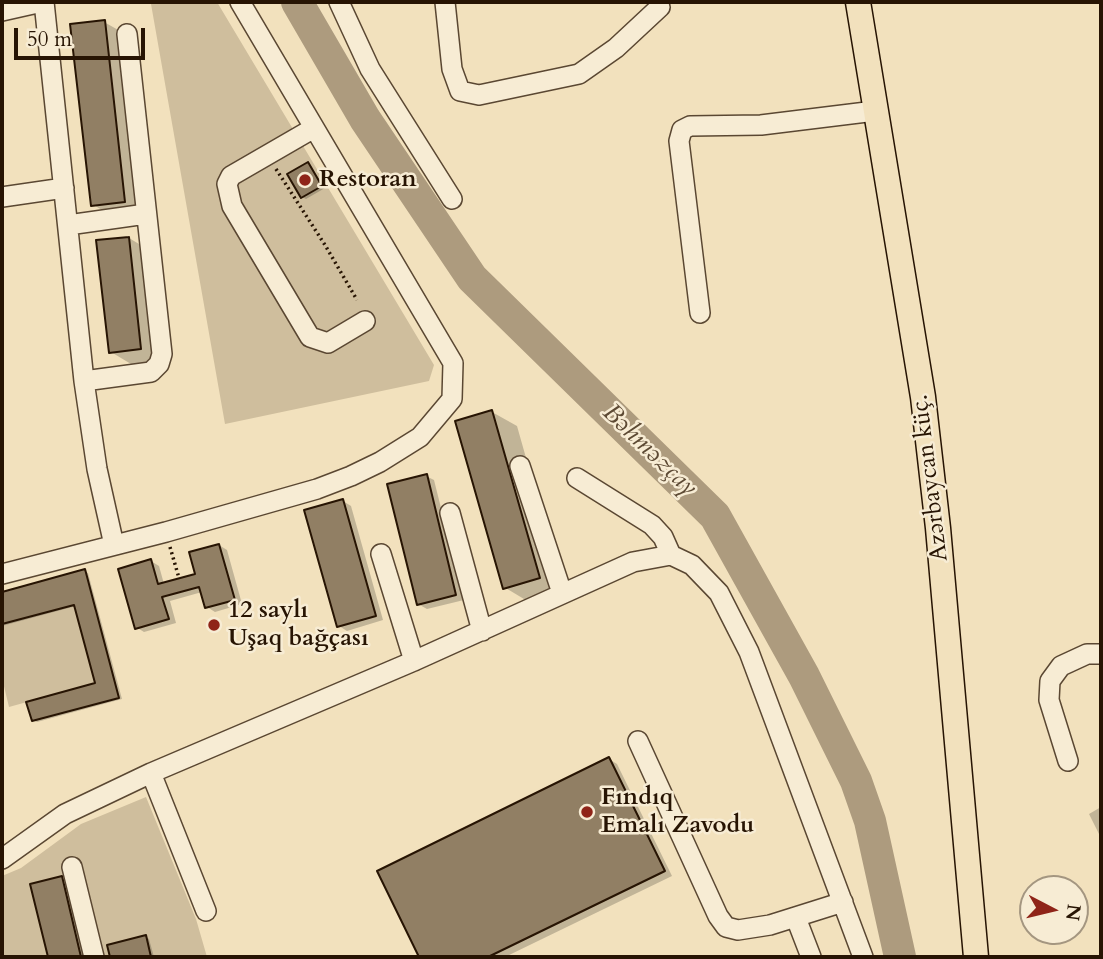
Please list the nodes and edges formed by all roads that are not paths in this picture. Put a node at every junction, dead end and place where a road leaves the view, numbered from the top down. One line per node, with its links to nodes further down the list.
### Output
1 (43, 2): 7 (street); 11 (street)
2 (240, 2): 10 (street)
3 (340, 2): 13 (street)
4 (445, 2): 6 (street)
5 (858, 2): 9 (main road, Azərbaycan küç.)
6 (660, 8)
7 (2, 11)
8 (127, 34): 14 (street)
9 (875, 111): 16 (street); 41 (main road, Azərbaycan küç.)
10 (314, 128): 17 (street); 22 (street)
11 (64, 188): 12 (street); 15 (street)
12 (2, 197)
13 (452, 199)
14 (146, 214): 15 (street); 18 (street)
15 (68, 225): 18 (street)
16 (700, 313)
17 (365, 321)
18 (84, 380): 22 (street)
19 (520, 466): 26 (street)
20 (577, 478): 24 (street)
21 (450, 513): 27 (street)
22 (114, 545): 25 (street)
23 (381, 554): 29 (street)
24 (671, 555): 26 (street); 35 (street)
25 (2, 574)
26 (562, 593): 27 (street)
27 (482, 631): 29 (street)
28 (1101, 654): 31 (street)
29 (414, 661): 32 (street)
30 (638, 741): 37 (street)
31 (1068, 761)
32 (150, 773): 33 (street); 36 (street)
33 (2, 859)
34 (72, 867): 38 (street)
35 (843, 902): 37 (street); 40 (street)
36 (206, 911)
37 (796, 918): 39 (street)
38 (94, 957)
39 (811, 957)
40 (863, 957)
41 (976, 957)

